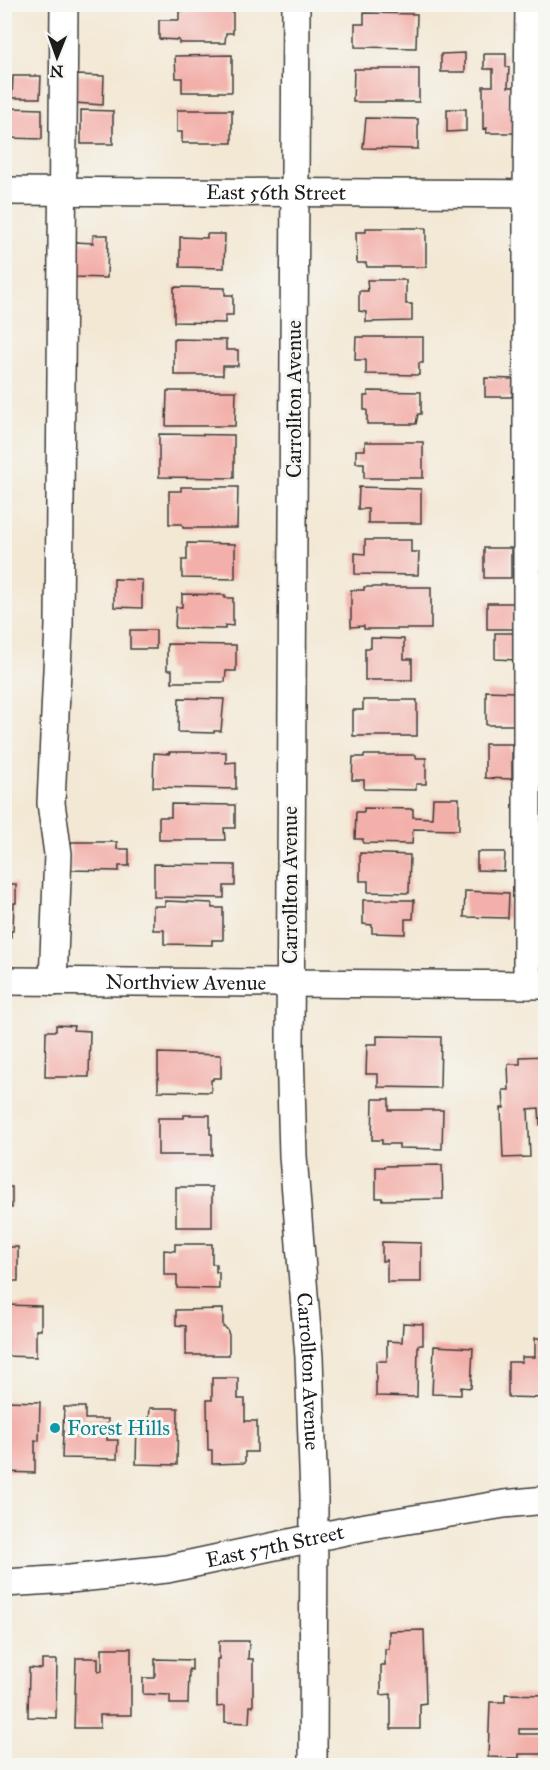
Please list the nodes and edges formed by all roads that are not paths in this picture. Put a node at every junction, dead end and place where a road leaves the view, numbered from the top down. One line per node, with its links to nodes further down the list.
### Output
1 (64, 4): 5 (street)
2 (296, 4): 6 (street, Carrollton Avenue)
3 (529, 4): 7 (street)
4 (4, 191): 5 (street, East 56th Street)
5 (63, 191): 6 (street, East 56th Street); 9 (street)
6 (295, 194): 7 (street, East 56th Street); 10 (street, Carrollton Avenue)
7 (536, 194): 11 (street)
8 (4, 981): 9 (street, Northview Avenue)
9 (53, 982): 10 (street, Northview Avenue)
10 (290, 983): 11 (street, Northview Avenue); 13 (street, Carrollton Avenue)
11 (536, 985)
12 (546, 1500): 13 (street, East 57th Street)
13 (314, 1538): 14 (street, East 57th Street); 15 (street, Carrollton Avenue)
14 (4, 1583)
15 (313, 1766)

